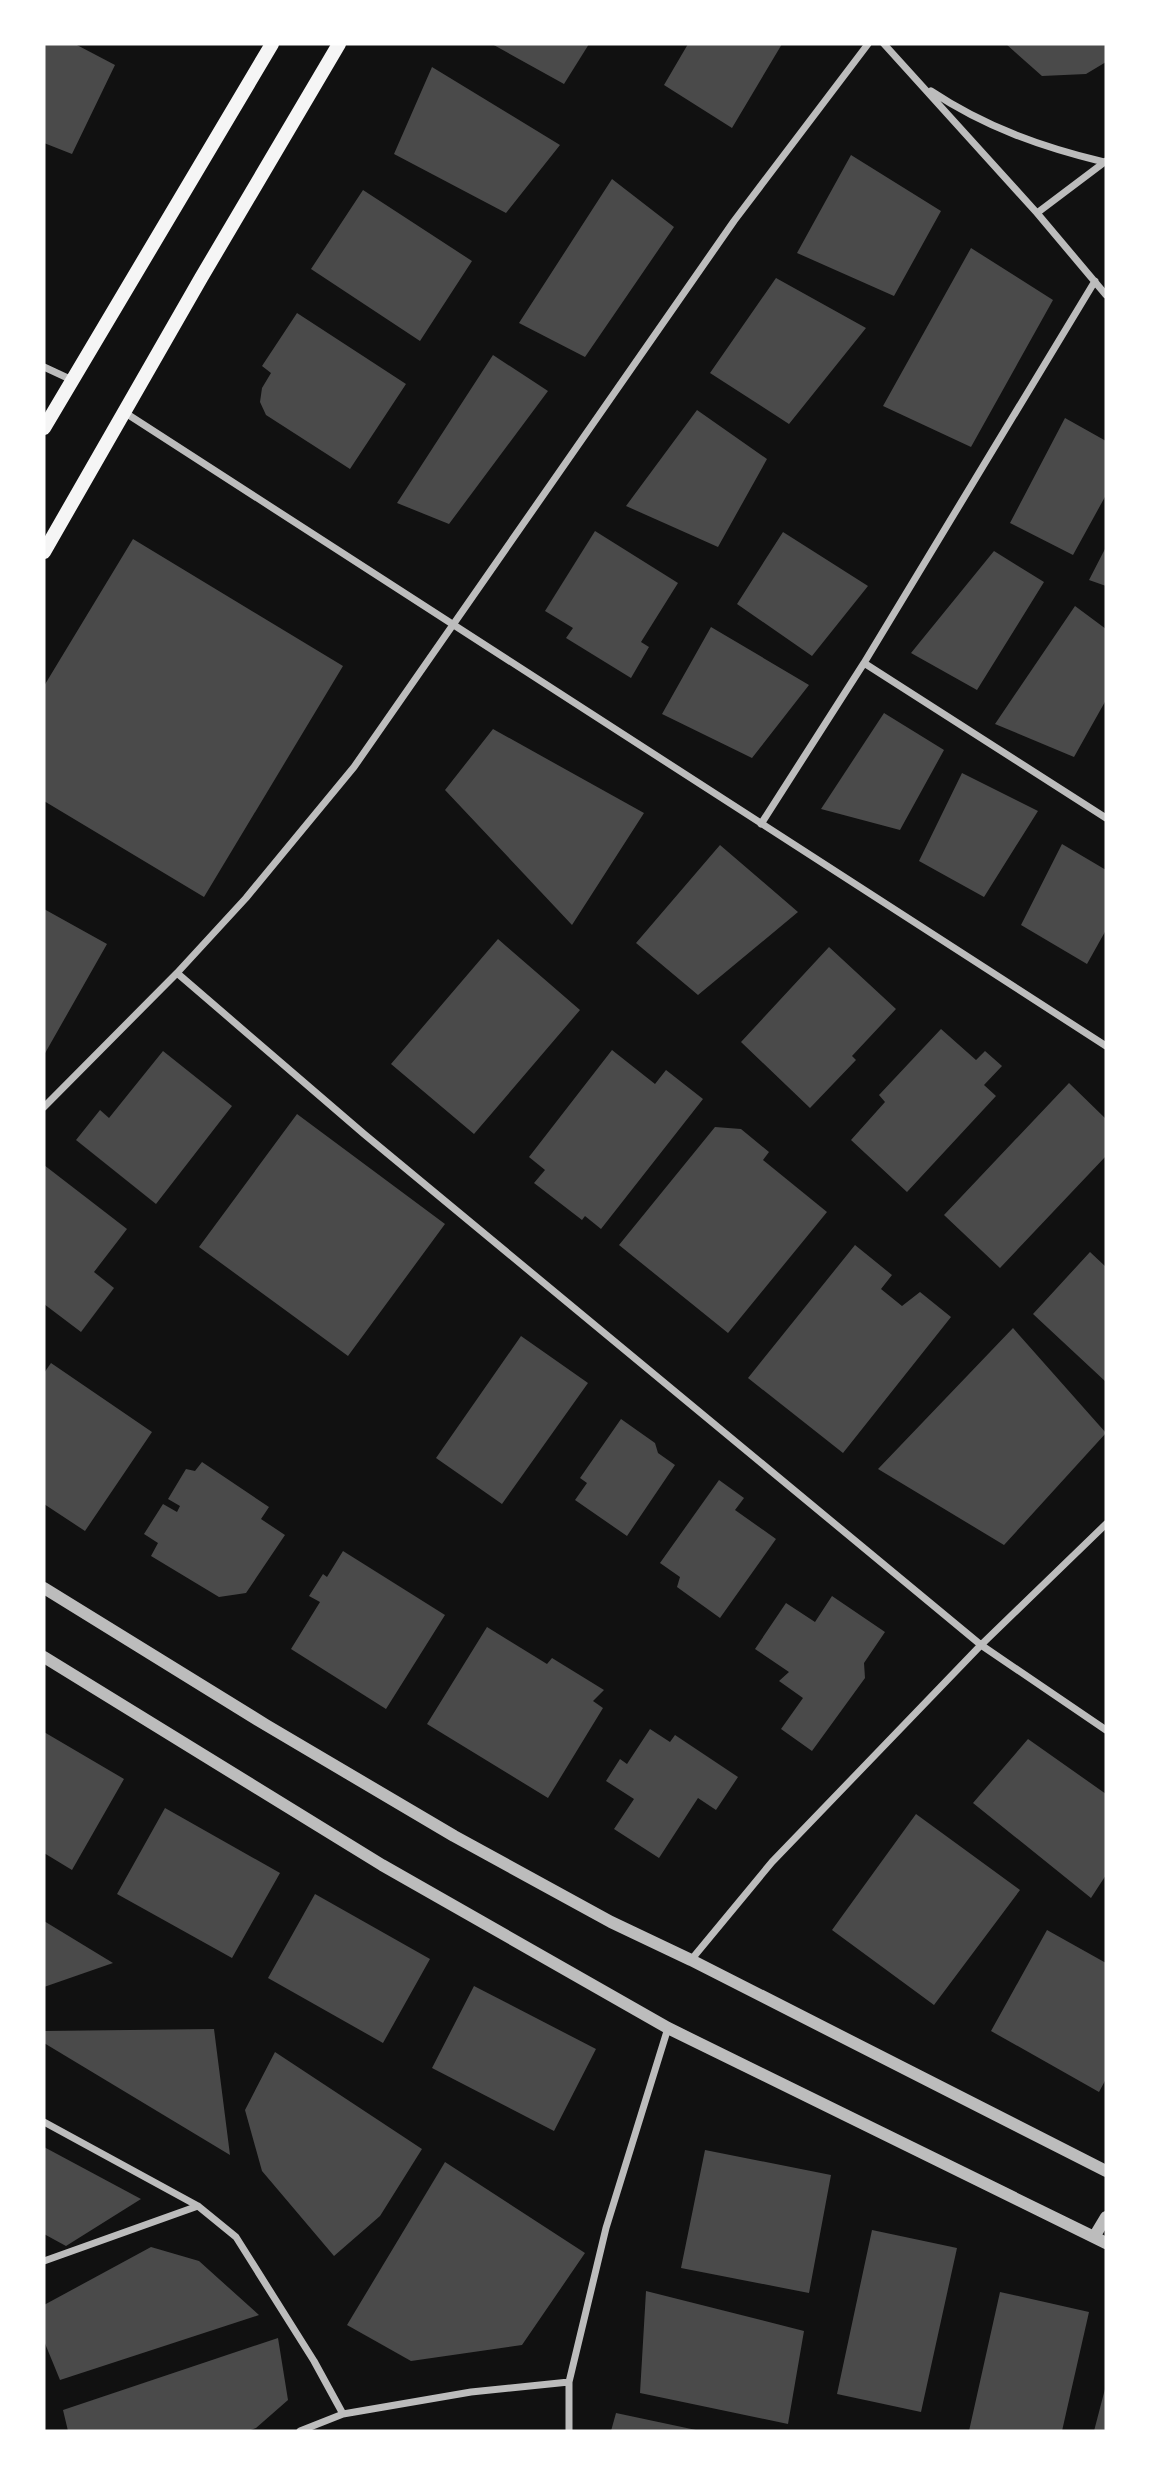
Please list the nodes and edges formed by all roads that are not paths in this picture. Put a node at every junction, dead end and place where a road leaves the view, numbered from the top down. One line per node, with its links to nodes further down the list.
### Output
1 (272, 44): 11 (main road)
2 (339, 44): 12 (main road)
3 (868, 44): 15 (street)
4 (884, 44): 5 (street)
5 (921, 84): 6 (street); 7 (street)
6 (1105, 161): 7 (street)
7 (1037, 213): 8 (street)
8 (1095, 281): 9 (street); 16 (street)
9 (1106, 295)
10 (44, 367): 11 (street)
11 (72, 380): 13 (main road)
12 (124, 412): 14 (main road); 15 (street)
13 (44, 428)
14 (44, 552)
15 (453, 626): 18 (street); 19 (street)
16 (864, 663): 17 (street); 18 (street)
17 (1106, 818)
18 (761, 824): 20 (street)
19 (177, 973): 21 (street); 24 (street)
20 (1106, 1046)
21 (44, 1107)
22 (1106, 1524): 24 (street)
23 (44, 1588): 27 (street)
24 (981, 1645): 26 (street); 27 (street)
25 (44, 1657): 28 (street)
26 (1106, 1730)
27 (691, 1960): 30 (street)
28 (668, 2028): 33 (street); 35 (street)
29 (44, 2122): 31 (street)
30 (1106, 2171)
31 (198, 2206): 34 (street); 36 (street)
32 (1106, 2217): 33 (street)
33 (1100, 2240)
34 (44, 2261)
35 (569, 2382): 36 (street); 38 (street)
36 (343, 2414): 37 (street)
37 (300, 2431)
38 (569, 2431)

